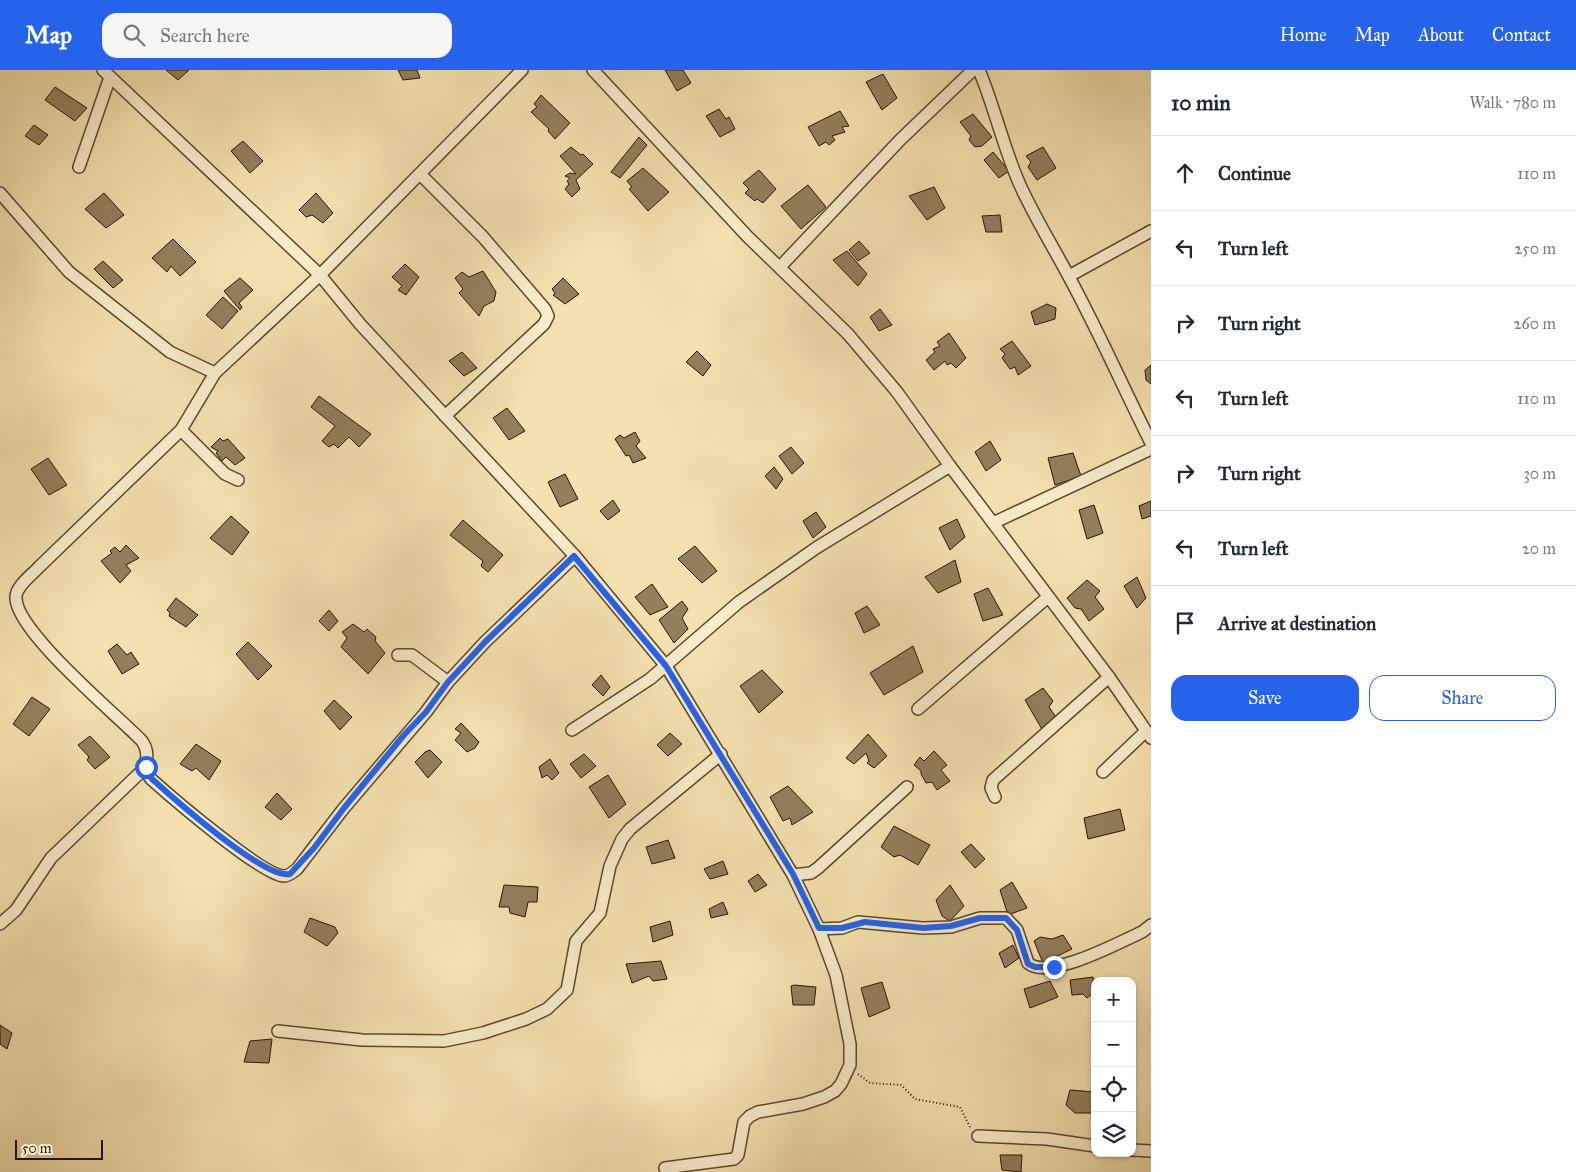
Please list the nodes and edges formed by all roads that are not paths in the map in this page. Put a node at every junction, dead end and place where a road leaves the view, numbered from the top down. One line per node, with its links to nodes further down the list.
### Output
1 (522, 70): 7 (street)
2 (593, 70): 10 (street)
3 (973, 70): 10 (street)
4 (979, 70): 12 (street)
5 (107, 73): 6 (street); 11 (street)
6 (79, 167)
7 (421, 175): 11 (street); 14 (street)
8 (0, 193): 13 (street)
9 (1151, 231): 12 (street)
10 (780, 267): 18 (street)
11 (320, 275): 13 (street); 14 (street)
12 (1068, 276): 16 (street)
13 (215, 373): 15 (street)
14 (445, 416): 21 (street)
15 (181, 430): 19 (street); 31 (street)
16 (1151, 443)
17 (1151, 449): 20 (street)
18 (950, 466): 20 (street); 24 (street)
19 (238, 480)
20 (993, 523): 22 (street)
21 (574, 556): 24 (street); 26 (street)
22 (1048, 597): 25 (street); 27 (street)
23 (398, 656): 26 (street)
24 (666, 666): 28 (street); 30 (street)
25 (1109, 677): 29 (street); 34 (street)
26 (448, 682): 31 (street)
27 (918, 708)
28 (572, 730)
29 (1149, 735): 32 (street)
30 (721, 754): 35 (street); 39 (street)
31 (146, 767): 36 (street)
32 (1103, 772)
33 (907, 787): 35 (street)
34 (995, 796)
35 (793, 874): 38 (street)
36 (0, 924)
37 (1151, 926): 38 (street)
38 (819, 928): 44 (street)
39 (278, 1031)
40 (978, 1136): 41 (street)
41 (1091, 1145)
42 (1136, 1150): 43 (street)
43 (1151, 1151)
44 (665, 1168)

